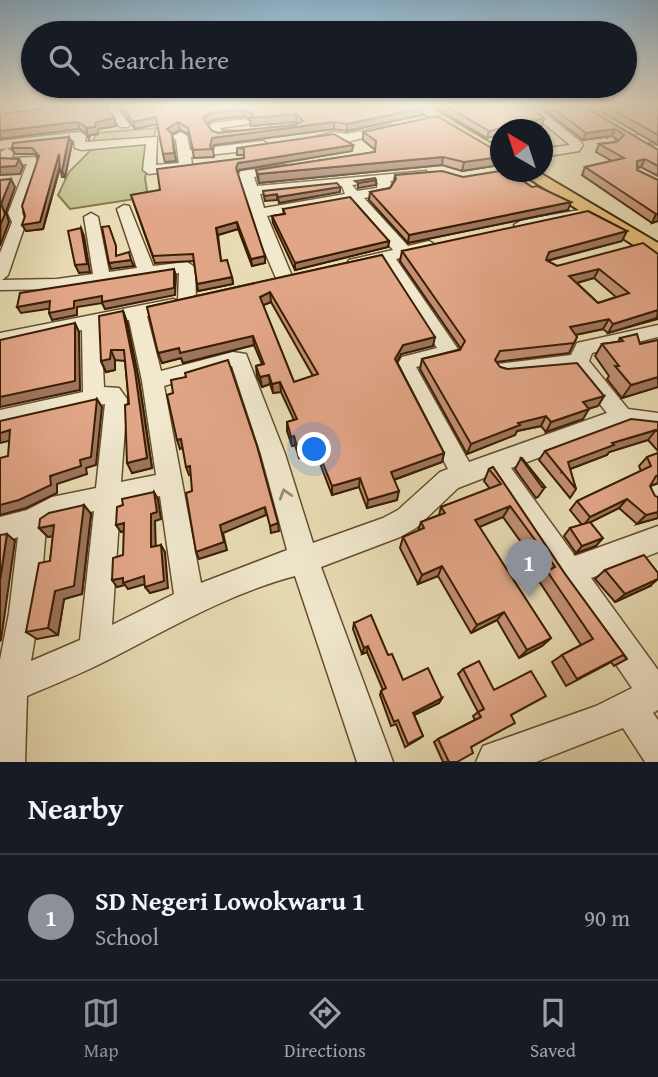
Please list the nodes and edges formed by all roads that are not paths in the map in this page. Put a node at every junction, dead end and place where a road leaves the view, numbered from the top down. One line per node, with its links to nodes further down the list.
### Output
1 (44, 141): 11 (street)
2 (80, 141): 3 (street)
3 (146, 141)
4 (153, 141): 17 (street)
5 (181, 141): 17 (street)
6 (351, 141): 14 (street)
7 (572, 141): 15 (street)
8 (621, 141): 13 (street)
9 (638, 141): 13 (street)
10 (652, 141): 13 (street)
11 (3, 142): 19 (street)
12 (272, 144): 16 (street)
13 (645, 145)
14 (367, 151)
15 (553, 151)
16 (236, 155): 17 (street); 21 (street)
17 (186, 160)
18 (305, 166): 21 (street)
19 (32, 170): 24 (street); 41 (street)
20 (435, 173): 22 (street)
21 (246, 174): 27 (street)
22 (380, 177): 23 (street); 28 (street)
23 (341, 180): 27 (street); 28 (street)
24 (10, 181)
25 (543, 182): 30 (main road)
26 (553, 182): 35 (main road)
27 (253, 191): 31 (street)
28 (353, 196): 31 (street); 37 (street)
29 (124, 209): 40 (street)
30 (592, 212): 33 (street); 35 (main road)
31 (261, 213): 42 (street)
32 (91, 217): 43 (street)
33 (507, 229)
34 (452, 240): 37 (street)
35 (654, 244): 36 (street)
36 (621, 249)
37 (404, 252): 38 (street)
38 (386, 257): 39 (street); 56 (street)
39 (344, 266)
40 (147, 272): 43 (street); 44 (street)
41 (1, 275): 43 (street)
42 (304, 275)
43 (102, 278)
44 (137, 312): 45 (street); 50 (street)
45 (91, 321): 47 (street); 51 (street)
46 (658, 331): 48 (street)
47 (0, 340)
48 (578, 362): 49 (street); 52 (street)
49 (504, 369)
50 (153, 381): 57 (street); 62 (street, one-way to 50)
51 (94, 397): 53 (street); 58 (street)
52 (622, 417): 54 (street); 55 (street)
53 (0, 419)
54 (658, 422)
55 (494, 463): 56 (street); 63 (street)
56 (463, 474): 62 (street)
57 (170, 483): 58 (street); 64 (street)
58 (106, 497): 59 (street); 65 (street)
59 (33, 520): 60 (street); 66 (street)
60 (0, 530)
61 (658, 540): 63 (street)
62 (304, 559): 64 (street); 71 (street)
63 (568, 573): 67 (street)
64 (190, 602): 65 (street)
65 (95, 650): 66 (street)
66 (6, 689): 70 (street)
67 (648, 692): 68 (street); 69 (street)
68 (658, 751)
69 (509, 759)
70 (7, 762)
71 (375, 762)

